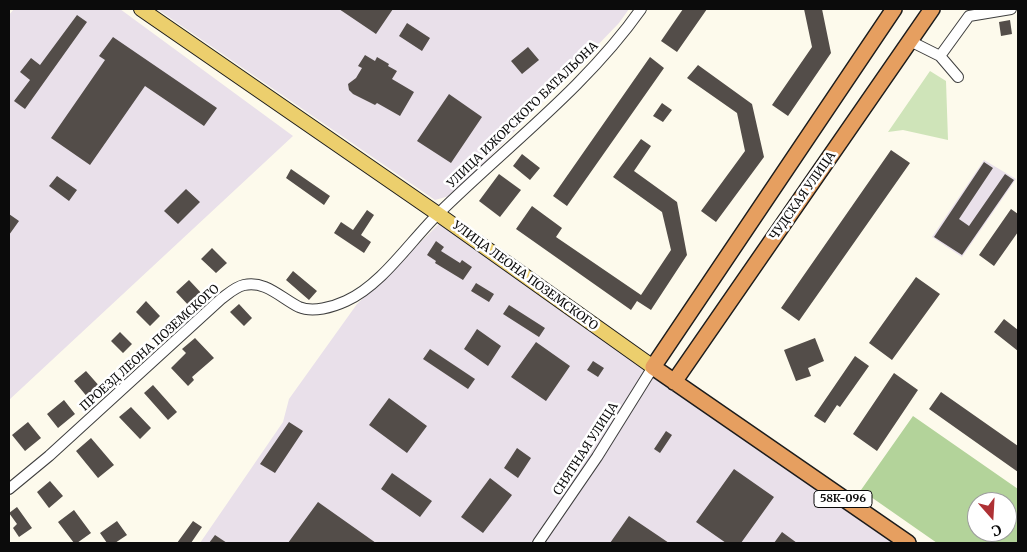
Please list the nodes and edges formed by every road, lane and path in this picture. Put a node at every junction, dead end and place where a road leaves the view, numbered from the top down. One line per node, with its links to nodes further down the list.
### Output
1 (141, 9): 9 (main road, УЛИЦА ЛЕОНА ПОЗЕМСКОГО)
2 (641, 9): 9 (street, УЛИЦА ИЖОРСКОГО БАТАЛЬОНА)
3 (894, 9): 10 (highway)
4 (932, 9): 6 (highway, ЧУДСКАЯ УЛИЦА)
5 (1011, 9): 7 (street)
6 (910, 41): 7 (street); 11 (highway, ЧУДСКАЯ УЛИЦА)
7 (940, 56): 8 (street)
8 (958, 77)
9 (438, 214): 10 (main road, УЛИЦА ЛЕОНА ПОЗЕМСКОГО); 12 (street, ПРОЕЗД ЛЕОНА ПОЗЕМСКОГО)
10 (653, 367): 11 (highway, УЛИЦА ЛЕОНА ПОЗЕМСКОГО / 58К-096); 13 (street, СНЯТНАЯ УЛИЦА)
11 (674, 382): 14 (highway, УЛИЦА ЛЕОНА ПОЗЕМСКОГО / 58К-096)
12 (12, 487)
13 (538, 543)
14 (908, 543)

